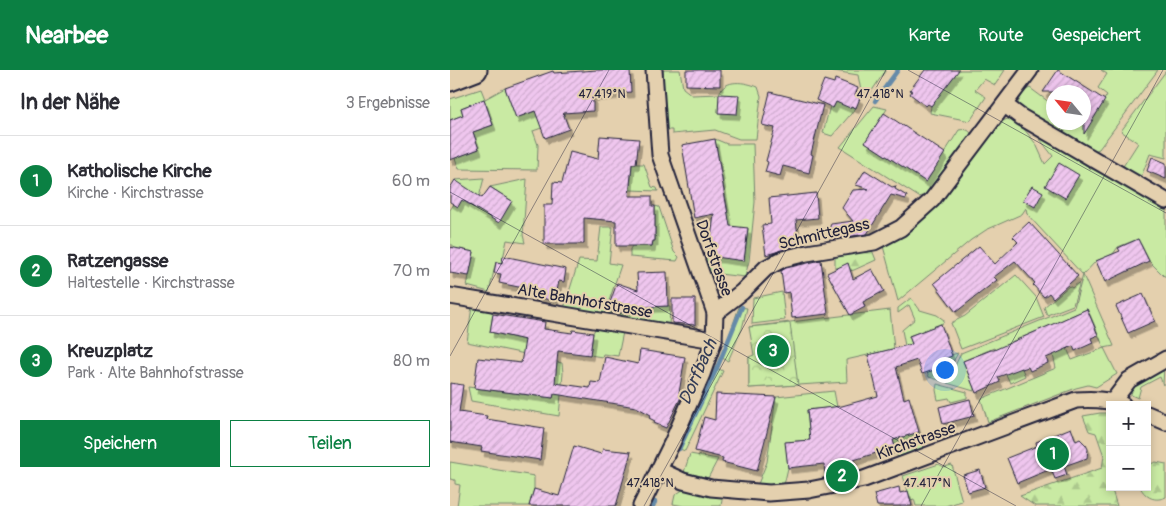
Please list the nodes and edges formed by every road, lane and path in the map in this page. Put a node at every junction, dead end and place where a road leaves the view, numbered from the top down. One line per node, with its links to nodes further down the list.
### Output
1 (476, 70): 4 (street)
2 (654, 70): 8 (street, Dorfstrasse)
3 (1030, 70): 5 (street, Schmittegass)
4 (450, 80)
5 (1005, 105): 6 (street); 8 (street, Schmittegass)
6 (1166, 201)
7 (450, 296): 9 (street, Alte Bahnhofstrasse)
8 (715, 313): 9 (street, Dorfstrasse)
9 (714, 340): 15 (street, Dorfstrasse)
10 (1166, 359): 11 (street)
11 (1119, 401)
12 (1106, 402): 15 (street, Kirchstrasse)
13 (1151, 416): 14 (street)
14 (1166, 422)
15 (659, 470): 16 (street, Dorfstrasse)
16 (641, 506)

